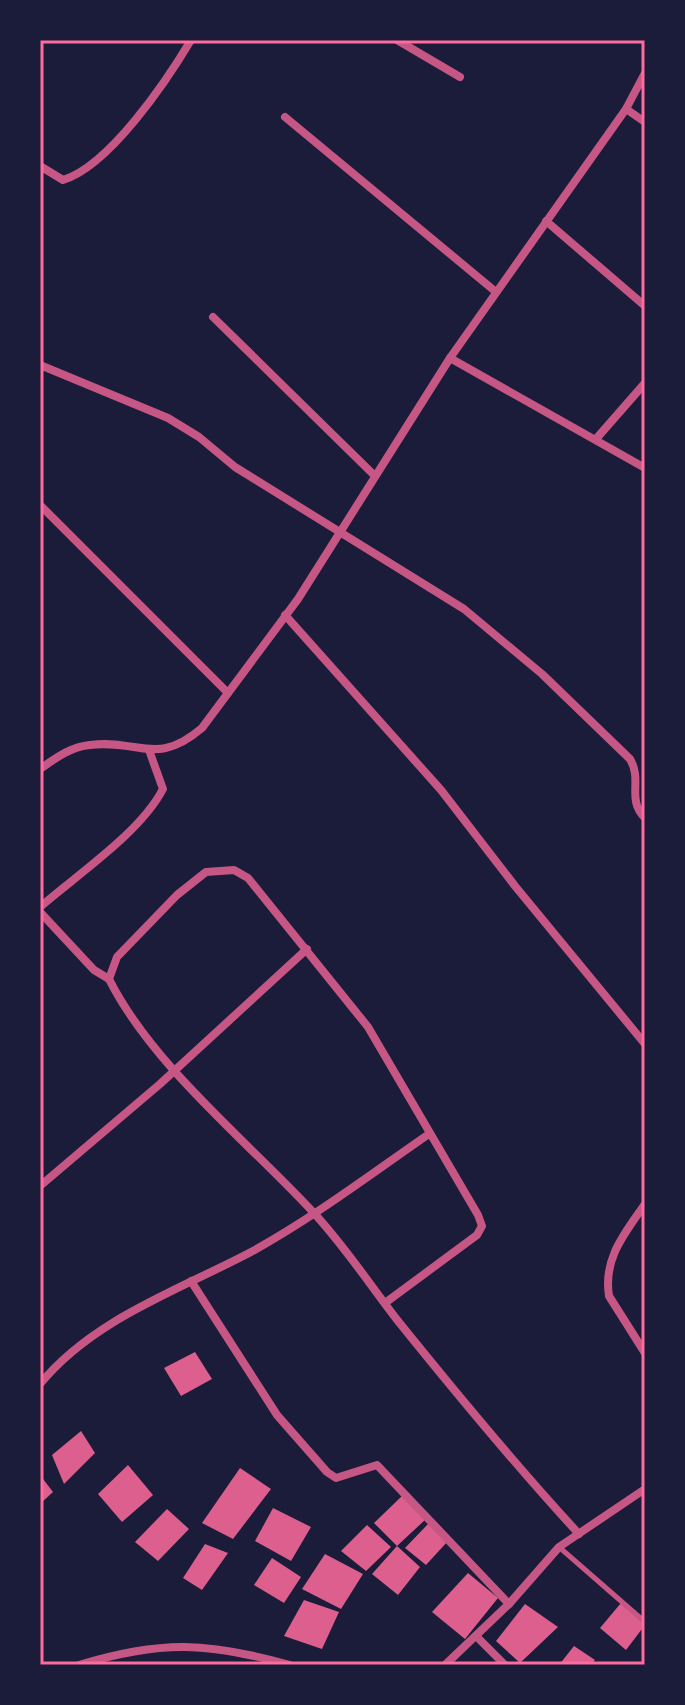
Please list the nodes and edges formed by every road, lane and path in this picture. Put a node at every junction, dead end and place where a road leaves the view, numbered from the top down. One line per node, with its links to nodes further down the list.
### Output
1 (191, 40): 8 (street)
2 (397, 40): 4 (street)
3 (645, 73): 5 (street)
4 (460, 77)
5 (626, 109): 7 (street); 9 (street)
6 (285, 117): 10 (street)
7 (645, 122)
8 (40, 166)
9 (546, 221): 10 (street); 11 (street)
10 (496, 292): 13 (street)
11 (645, 306)
12 (213, 317): 18 (street)
13 (450, 358): 16 (street); 18 (street)
14 (40, 365): 20 (street)
15 (645, 383): 16 (street)
16 (596, 439): 17 (street)
17 (645, 468)
18 (375, 476): 20 (street)
19 (40, 505): 22 (street)
20 (339, 531): 21 (street); 26 (street)
21 (285, 615): 22 (street); 31 (street)
22 (228, 693): 23 (street)
23 (149, 750): 25 (street); 28 (street)
24 (645, 761): 26 (street)
25 (40, 769)
26 (638, 772): 27 (street)
27 (645, 818)
28 (40, 909): 30 (street)
29 (307, 949): 30 (street); 32 (street); 33 (street)
30 (109, 979): 32 (street)
31 (645, 1044)
32 (174, 1070): 34 (street); 36 (street)
33 (429, 1134): 36 (street); 38 (street)
34 (40, 1186)
35 (645, 1204): 39 (street)
36 (315, 1213): 37 (street); 38 (street)
37 (191, 1281): 40 (street); 44 (street)
38 (385, 1303): 42 (street)
39 (645, 1353)
40 (40, 1384)
41 (645, 1489): 42 (street)
42 (579, 1534): 43 (street)
43 (559, 1547): 44 (street); 45 (lane)
44 (509, 1604): 46 (street)
45 (645, 1622)
46 (476, 1636): 49 (street); 50 (street)
47 (79, 1665): 48 (street)
48 (290, 1665)
49 (445, 1665)
50 (505, 1665)

